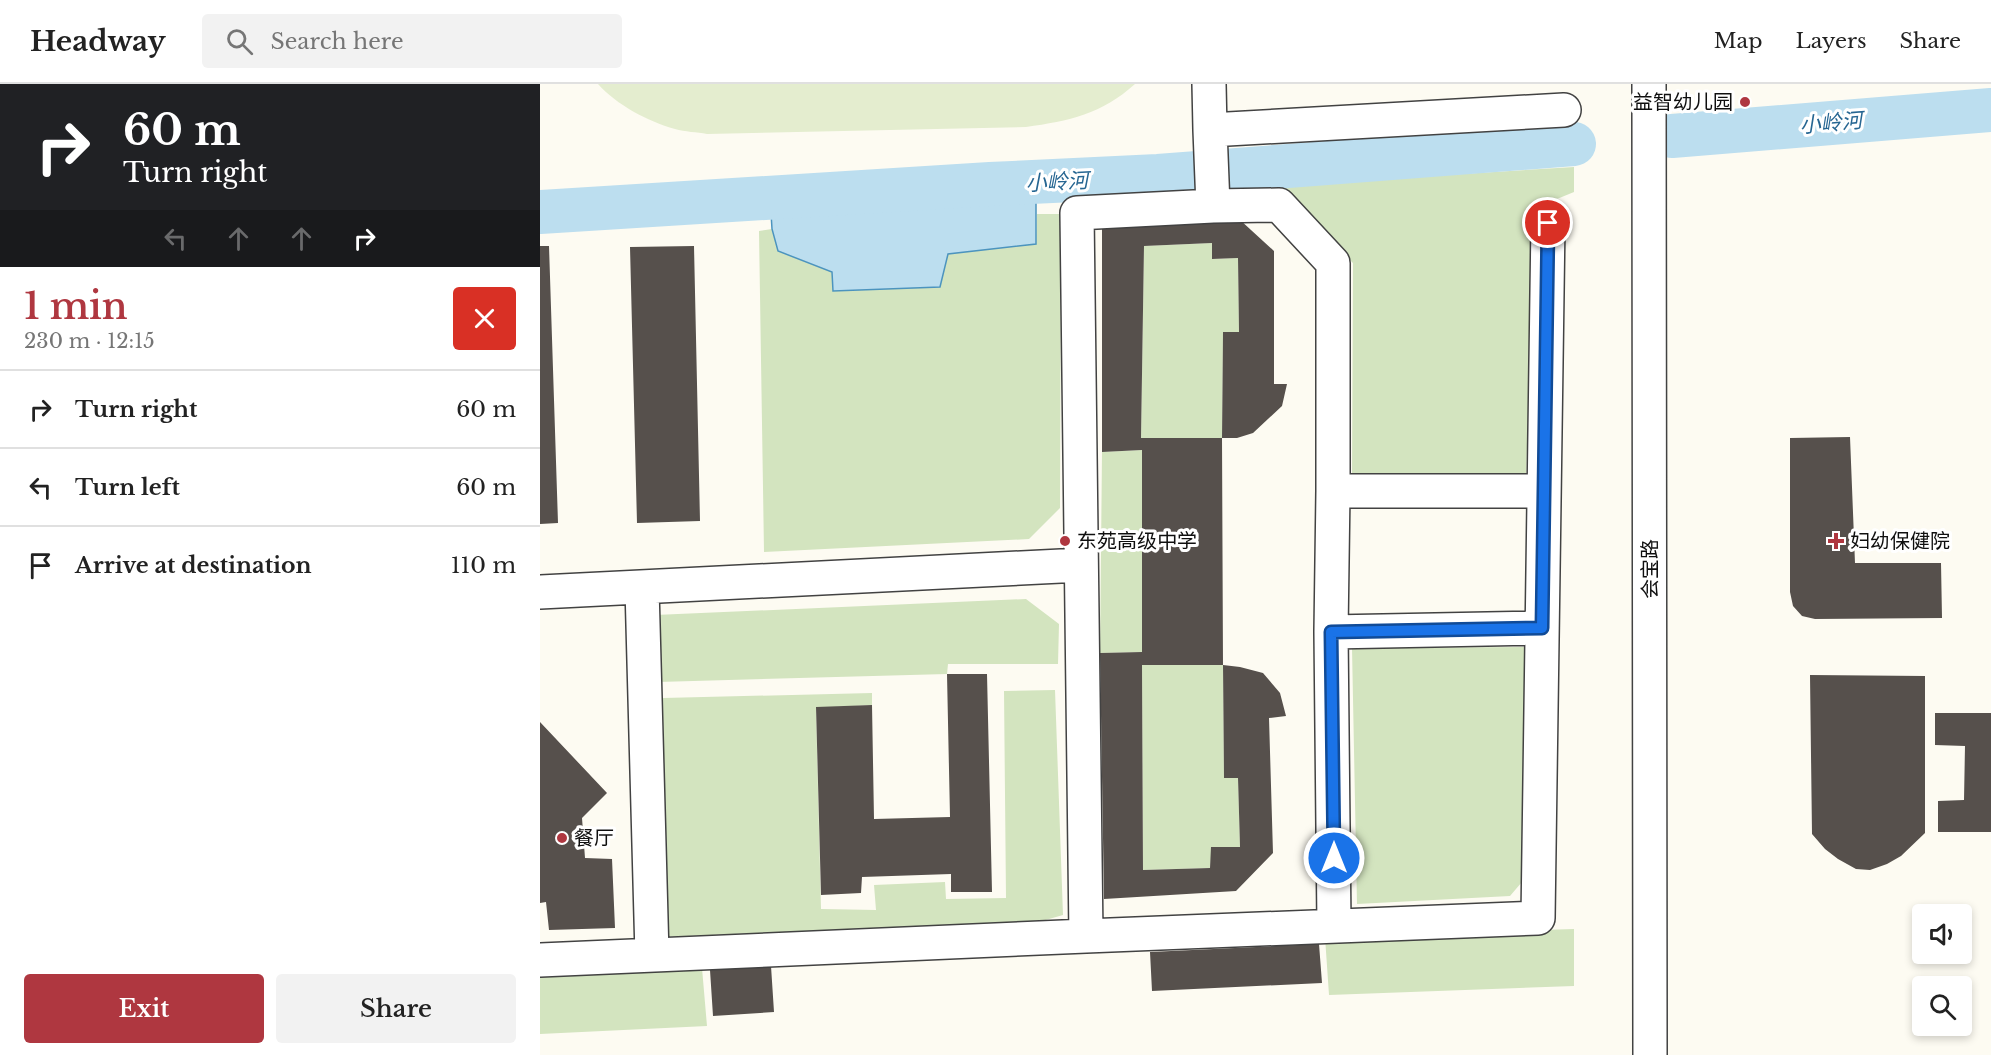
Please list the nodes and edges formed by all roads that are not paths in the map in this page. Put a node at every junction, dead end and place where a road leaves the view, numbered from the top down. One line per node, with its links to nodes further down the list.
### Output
1 (1209, 84): 4 (street)
2 (1649, 84): 18 (street, 会宝路)
3 (1563, 110): 4 (street)
4 (1210, 130): 5 (street)
5 (1213, 206): 7 (street); 9 (street)
6 (1548, 223): 8 (street)
7 (1333, 491): 8 (street); 13 (street)
8 (1544, 491): 12 (street)
9 (1081, 566): 10 (street); 15 (street)
10 (642, 588): 11 (street); 16 (street)
11 (540, 592)
12 (1542, 628): 13 (street); 14 (street)
13 (1331, 632): 14 (street)
14 (1334, 926): 15 (street)
15 (1086, 936): 16 (street)
16 (652, 955): 17 (street)
17 (540, 960)
18 (1650, 1055)

